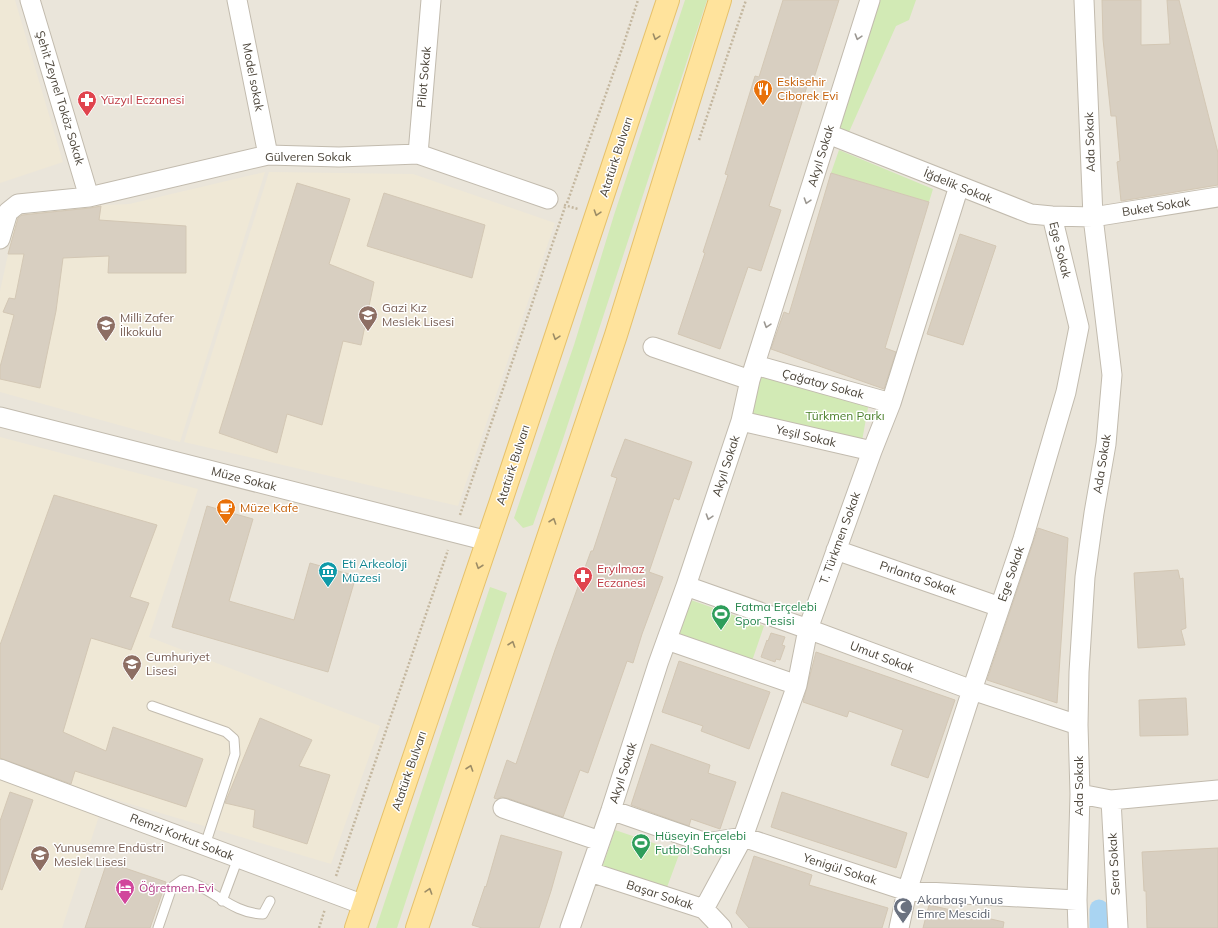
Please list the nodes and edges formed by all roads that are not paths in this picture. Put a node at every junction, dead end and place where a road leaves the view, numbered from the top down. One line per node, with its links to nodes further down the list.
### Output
1 (30, 0): 12 (street, Şehit Zeynel Toköz Sokak)
2 (237, 0): 10 (street, Model sokak)
3 (431, 0): 9 (street, Pilot Sokak)
4 (668, 0): 24 (main road, Atatürk Bulvarı, one-way to 24)
5 (720, 0): 53 (main road, one-way to 5)
6 (870, 0): 8 (street, Akyıl Sokak, one-way to 8)
7 (1084, 0): 16 (street, Ada Sokak)
8 (828, 134): 11 (street, İğdelik Sokak); 19 (street, Akyıl Sokak, one-way to 19)
9 (418, 154): 10 (street, Gülveren Sokak); 14 (street, Gülveren Sokak)
10 (268, 155): 12 (street, Gülveren Sokak)
11 (959, 186): 15 (street, İğdelik Sokak); 20 (street, T. Türkmen Sokak)
12 (89, 197): 17 (street, Gülveren Sokak)
13 (1218, 197): 16 (street, Buket Sokak)
14 (548, 199)
15 (1052, 216): 16 (street, İğdelik Sokak); 27 (street, Ege Sokak)
16 (1093, 217): 33 (street, Ada Sokak)
17 (0, 239)
18 (653, 347): 19 (street, Çağatay Sokak)
19 (752, 373): 20 (street, Çağatay Sokak); 22 (street, Akyıl Sokak)
20 (891, 403): 23 (street, T. Türkmen Sokak)
21 (0, 417): 24 (street, Müze Sokak)
22 (741, 421): 23 (street, Yeşil Sokak); 26 (street, Akyıl Sokak, one-way to 26)
23 (872, 451): 25 (street, T. Türkmen Sokak)
24 (488, 541): 49 (main road, Atatürk Bulvarı, one-way to 49)
25 (836, 550): 27 (street, Pırlanta Sokak); 28 (street, T. Türkmen Sokak)
26 (686, 586): 28 (street, Umut Sokak); 29 (street, Akyıl Sokak)
27 (1000, 607): 31 (street, Ege Sokak)
28 (808, 629): 30 (street, T. Türkmen Sokak); 31 (street, Umut Sokak)
29 (667, 640): 30 (street); 39 (street, Akyıl Sokak)
30 (797, 685): 40 (street, T. Türkmen Sokak)
31 (972, 690): 33 (street, Umut Sokak); 45 (street, Ege Sokak)
32 (152, 706): 42 (lane)
33 (1078, 725): 36 (street, Ada Sokak)
34 (0, 769): 42 (street, Remzi Korkut Sokak)
35 (1218, 790): 37 (street)
36 (1080, 794): 37 (street); 46 (street, Ada Sokak)
37 (1111, 800): 58 (street, Sera Sokak)
38 (503, 808): 41 (street)
39 (611, 810): 40 (street, Yenigül Sokak); 41 (street, Akyıl Sokak)
40 (743, 837): 45 (street, Yenigül Sokak); 50 (street, T. Türkmen Sokak)
41 (600, 841): 44 (street, Akyıl Sokak)
42 (205, 846): 43 (street, Remzi Korkut Sokak)
43 (238, 858): 47 (lane); 49 (street, Remzi Korkut Sokak)
44 (590, 872): 50 (street, Başar Sokak); 54 (street, Akyıl Sokak)
45 (907, 891): 46 (street, Yenigül Sokak); 56 (street, Ege Sokak)
46 (1077, 900): 57 (street, Ada Sokak)
47 (222, 901): 48 (lane); 51 (lane)
48 (270, 901)
49 (364, 905): 52 (main road, Atatürk Bulvarı)
50 (704, 909): 55 (street, Başar Sokak)
51 (158, 928)
52 (356, 928)
53 (417, 928)
54 (570, 928)
55 (722, 928)
56 (899, 928)
57 (1078, 928)
58 (1118, 928)

